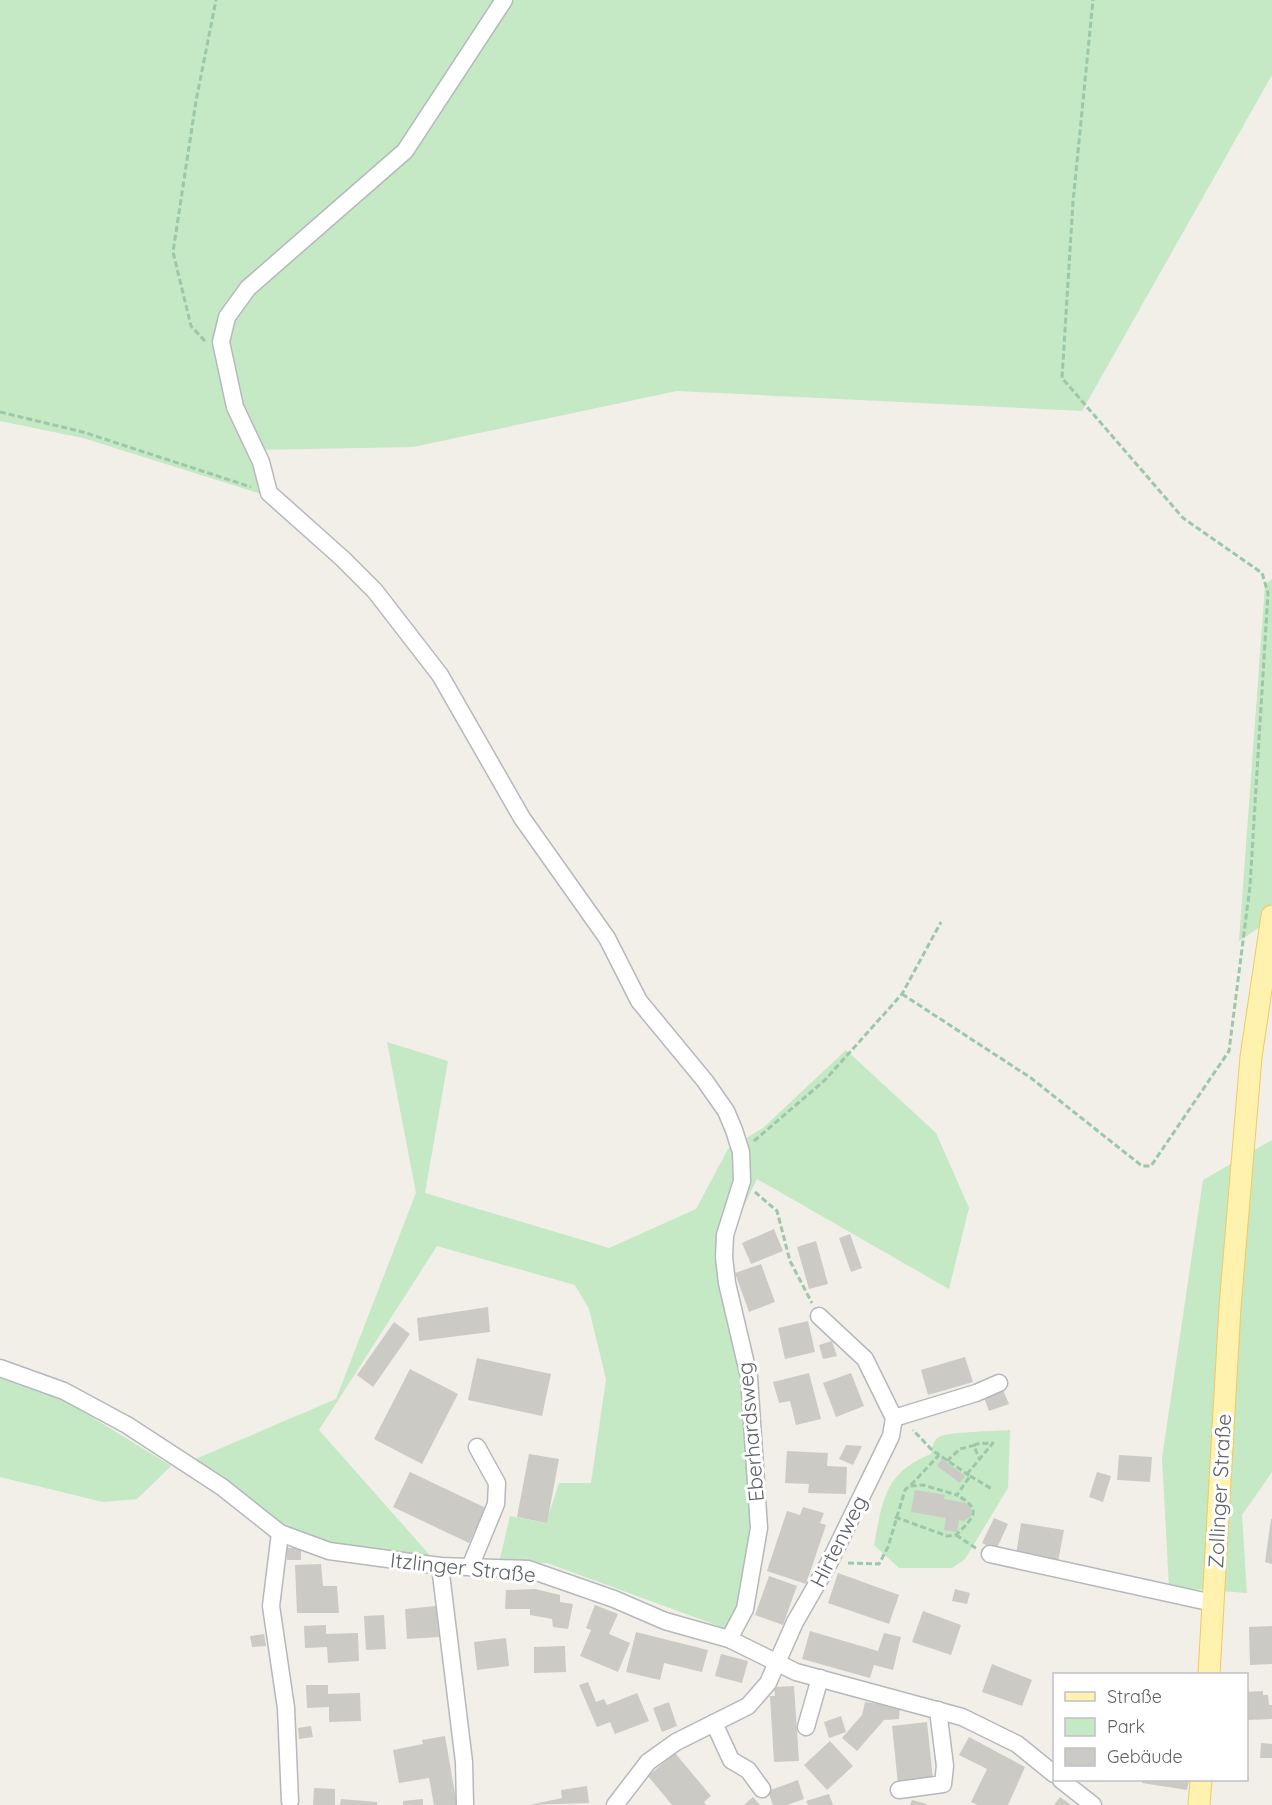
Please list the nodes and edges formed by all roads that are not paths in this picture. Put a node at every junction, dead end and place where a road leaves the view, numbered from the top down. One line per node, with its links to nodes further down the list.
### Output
1 (504, 0): 13 (street, Eberhardsweg)
2 (1272, 916): 12 (main road, Zollinger Straße)
3 (819, 1316): 6 (street)
4 (0, 1368): 8 (street, Itzlinger Straße)
5 (999, 1383): 6 (street)
6 (902, 1422): 14 (street, Hirtenweg)
7 (477, 1447): 11 (street)
8 (280, 1533): 10 (street, Itzlinger Straße); 25 (street)
9 (990, 1554): 12 (street)
10 (440, 1566): 11 (street, Itzlinger Straße); 26 (street)
11 (470, 1567): 13 (street, Itzlinger Straße)
12 (1213, 1603): 15 (main road, Zollinger Straße)
13 (729, 1639): 14 (street, Itzlinger Straße)
14 (776, 1663): 16 (street, Itzlinger Straße); 18 (street)
15 (1209, 1673)
16 (820, 1678): 17 (street, Itzlinger Straße); 19 (street)
17 (938, 1710): 20 (street, Itzlinger Straße); 24 (street)
18 (714, 1723): 23 (street); 27 (street)
19 (806, 1727)
20 (1053, 1773)
21 (1063, 1781): 28 (street)
22 (1201, 1781): 29 (main road)
23 (762, 1789)
24 (899, 1790)
25 (290, 1801)
26 (465, 1805)
27 (615, 1805)
28 (1093, 1805)
29 (1199, 1805)

